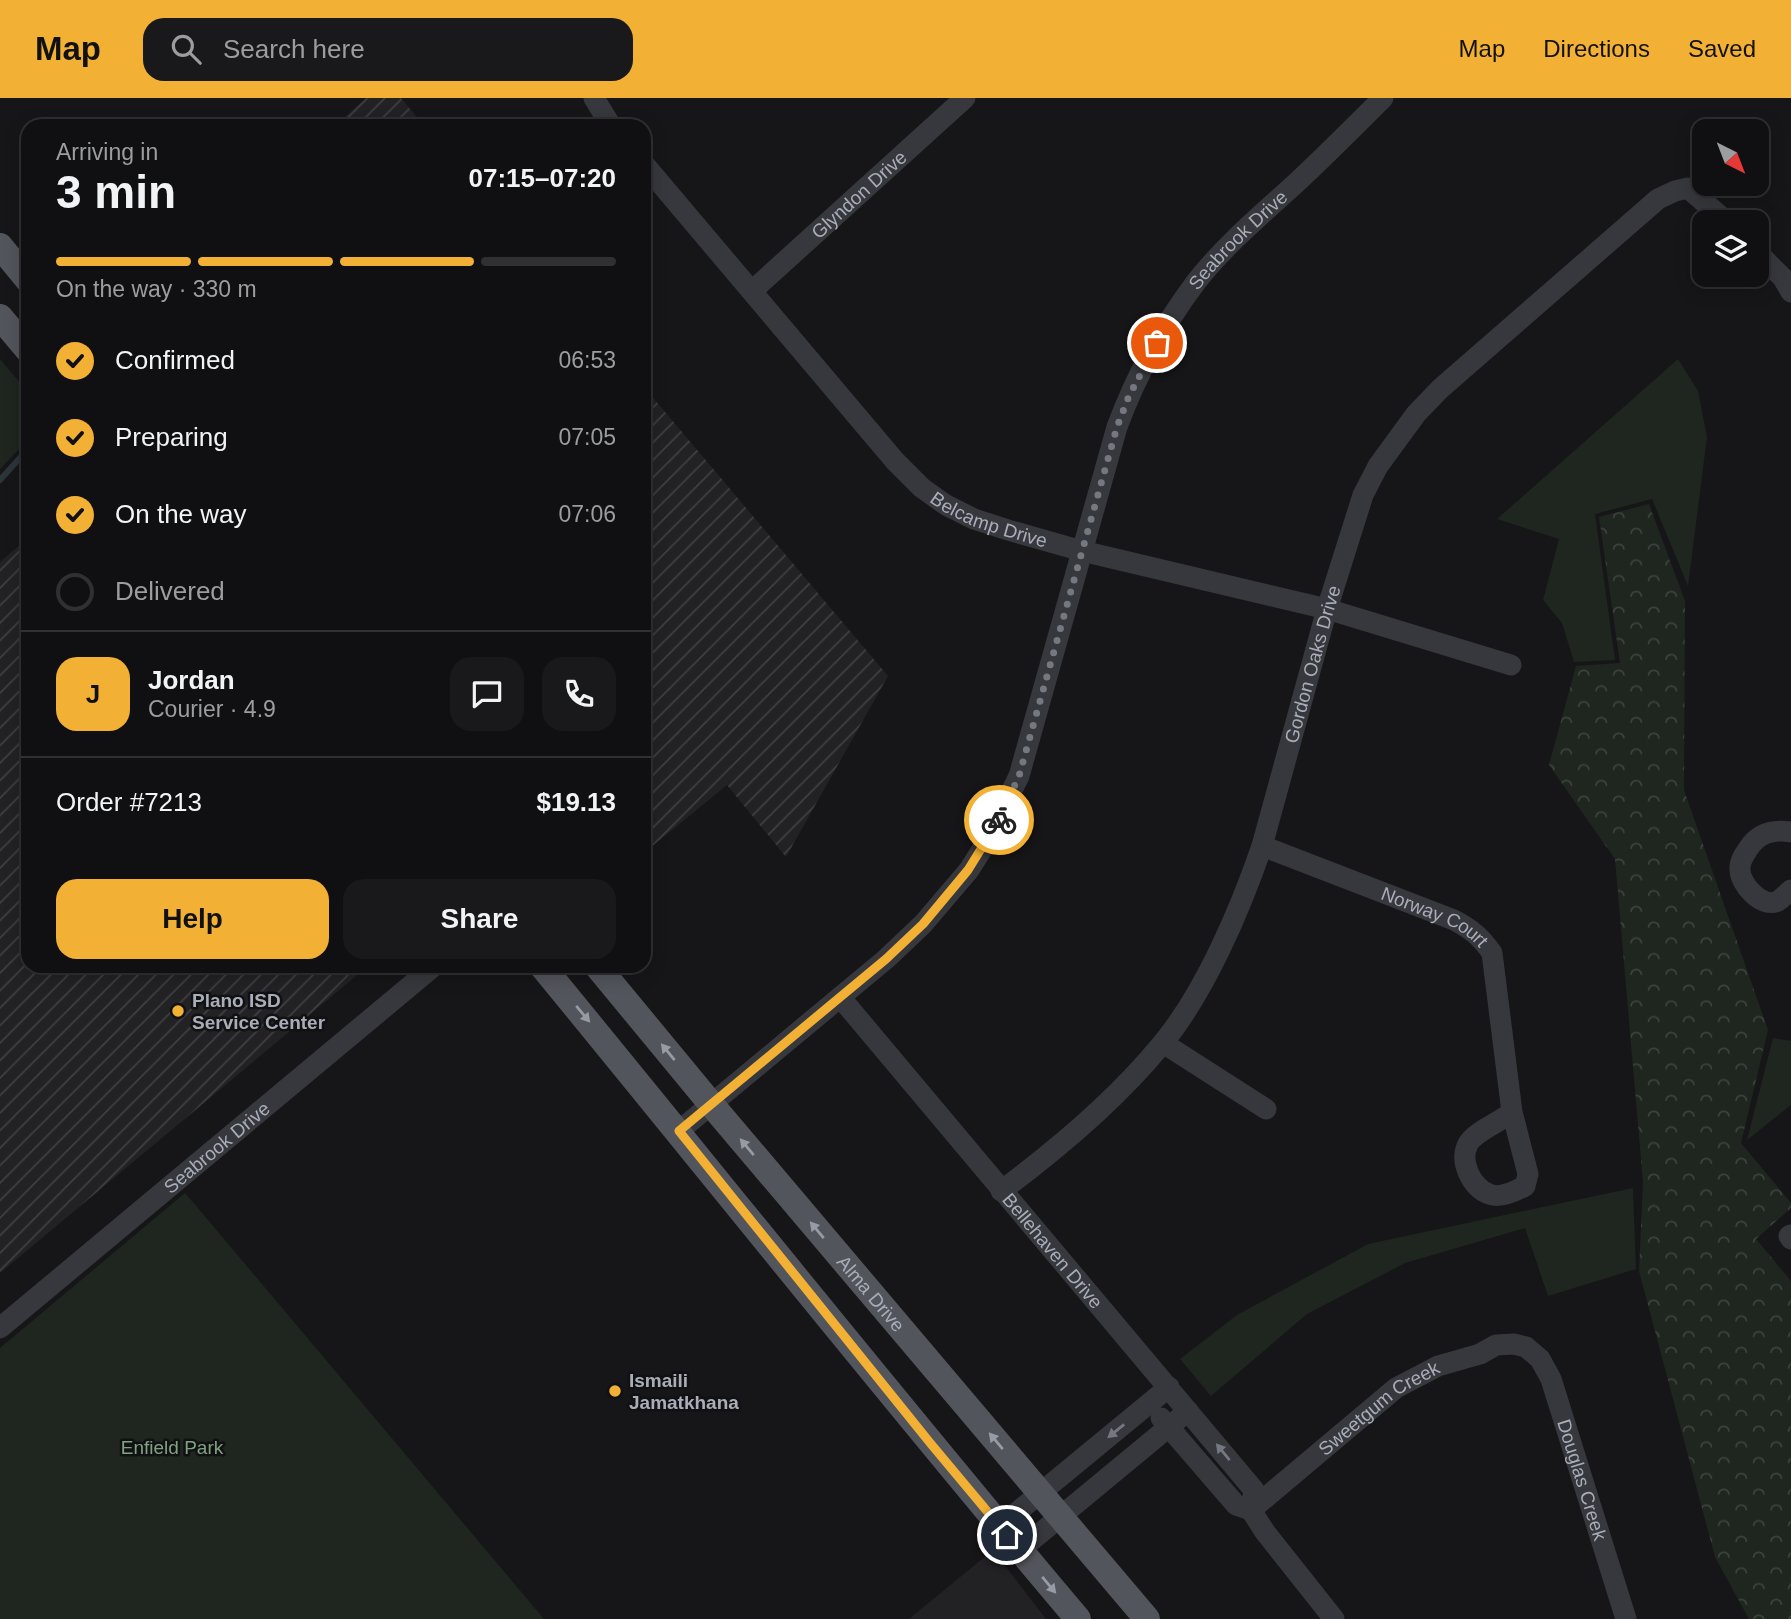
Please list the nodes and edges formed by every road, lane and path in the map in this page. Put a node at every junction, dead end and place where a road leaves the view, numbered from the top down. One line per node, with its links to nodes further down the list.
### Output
1 (594, 98): 4 (street)
2 (965, 98): 10 (street, Glyndon Drive)
3 (1383, 98): 14 (street, Seabrook Drive)
4 (607, 119)
5 (651, 172): 10 (street, Belcamp Drive)
6 (1713, 210): 15 (street, Gordon Oaks Drive)
7 (0, 246): 9 (main road)
8 (1769, 264): 11 (street)
9 (21, 272)
10 (752, 291): 14 (street, Belcamp Drive)
11 (1791, 292)
12 (0, 317): 13 (main road)
13 (21, 342)
14 (1082, 551): 15 (street, Belcamp Drive); 23 (street, Seabrook Drive)
15 (1327, 609): 16 (street, Belcamp Drive); 18 (street, Gordon Oaks Drive)
16 (1511, 665)
17 (1791, 832): 19 (street)
18 (1262, 846): 24 (street, Gordon Oaks Drive); 27 (street, Norway Court)
19 (1791, 890)
20 (426, 973): 30 (street, Seabrook Drive)
21 (548, 973): 28 (main road, one-way to 28)
22 (603, 973): 25 (main road, Alma Drive, one-way to 22)
23 (839, 997): 25 (street, Seabrook Drive); 29 (street, Bellehaven Drive)
24 (1163, 1044): 26 (street); 29 (street, Gordon Oaks Drive)
25 (711, 1104): 28 (street, Seabrook Drive); 36 (main road, Alma Drive, one-way to 25)
26 (1266, 1109)
27 (1512, 1112)
28 (679, 1131): 39 (main road)
29 (1001, 1191): 32 (street, Bellehaven Drive)
30 (0, 1328)
31 (1526, 1347): 37 (street, Sweetgum Creek); 44 (street, Douglas Creek)
32 (1169, 1387): 33 (street); 34 (street, Bellehaven Drive)
33 (1149, 1404): 35 (street, Bellehaven Drive); 36 (street, one-way to 36)
34 (1188, 1411): 35 (street); 37 (street, Bellehaven Drive, one-way to 34)
35 (1169, 1427): 37 (street, Bellehaven Drive); 38 (street)
36 (1040, 1493): 38 (main road, Alma Drive); 39 (street)
37 (1251, 1510): 43 (street, Bellehaven Drive)
38 (1060, 1517): 40 (street); 42 (main road, Alma Drive)
39 (999, 1527): 40 (main road)
40 (1020, 1550): 41 (main road, one-way to 41)
41 (1078, 1619)
42 (1147, 1619)
43 (1334, 1619)
44 (1626, 1619)

